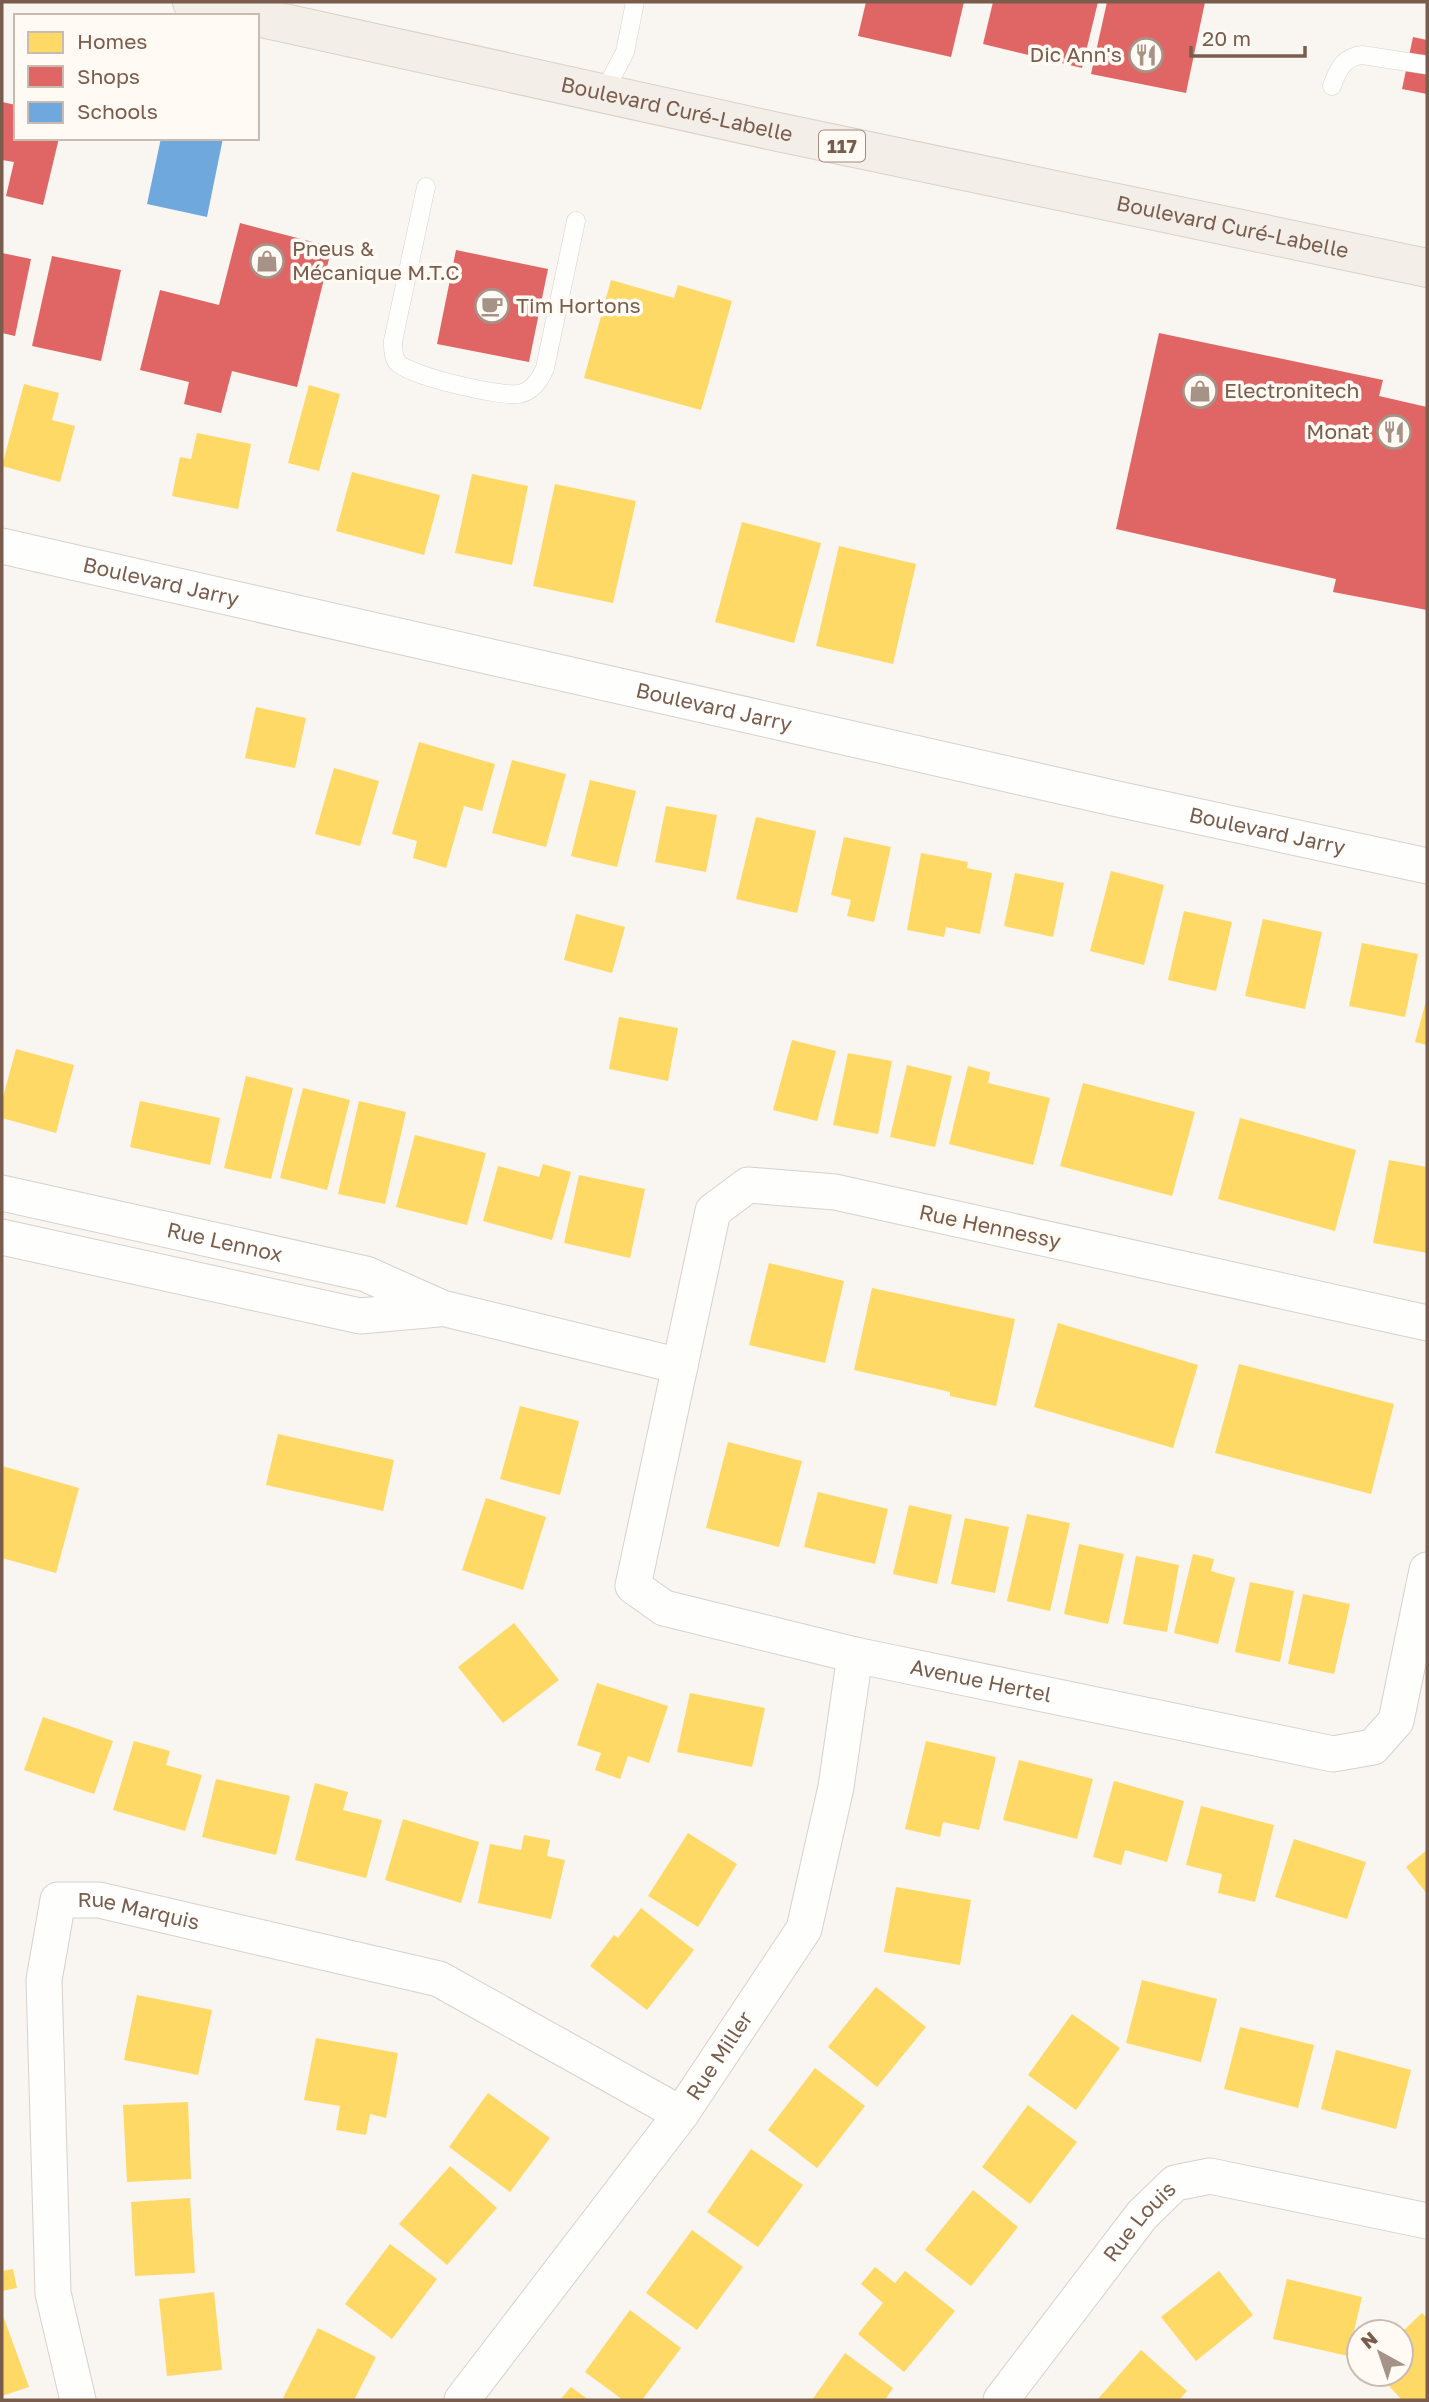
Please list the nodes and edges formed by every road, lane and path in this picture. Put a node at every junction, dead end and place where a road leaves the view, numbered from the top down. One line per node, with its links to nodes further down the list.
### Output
1 (192, 2): 3 (main road, Boulevard Curé-Labelle / 117)
2 (635, 2): 7 (lane)
3 (246, 14)
4 (259, 17): 7 (main road, Boulevard Curé-Labelle / 117)
5 (1427, 65): 6 (lane)
6 (1332, 86)
7 (603, 94): 10 (main road, Boulevard Curé-Labelle / 117)
8 (426, 187): 9 (lane)
9 (576, 221)
10 (1427, 268)
11 (2, 546): 12 (street, Boulevard Jarry)
12 (1427, 866)
13 (2, 1193): 15 (street, Rue Lennox)
14 (2, 1237): 15 (street, Rue Lennox)
15 (442, 1308): 17 (street, Rue Lennox)
16 (1427, 1323): 17 (street, Rue Hennessy)
17 (680, 1366): 19 (street, Avenue Hertel)
18 (1427, 1570): 19 (street, Avenue Hertel)
19 (855, 1655): 20 (street, Rue Miller)
20 (681, 2114): 22 (street, Rue Marquis); 23 (street, Rue Miller)
21 (1427, 2221): 24 (street, Rue Louis)
22 (78, 2400)
23 (462, 2400)
24 (1001, 2400)

